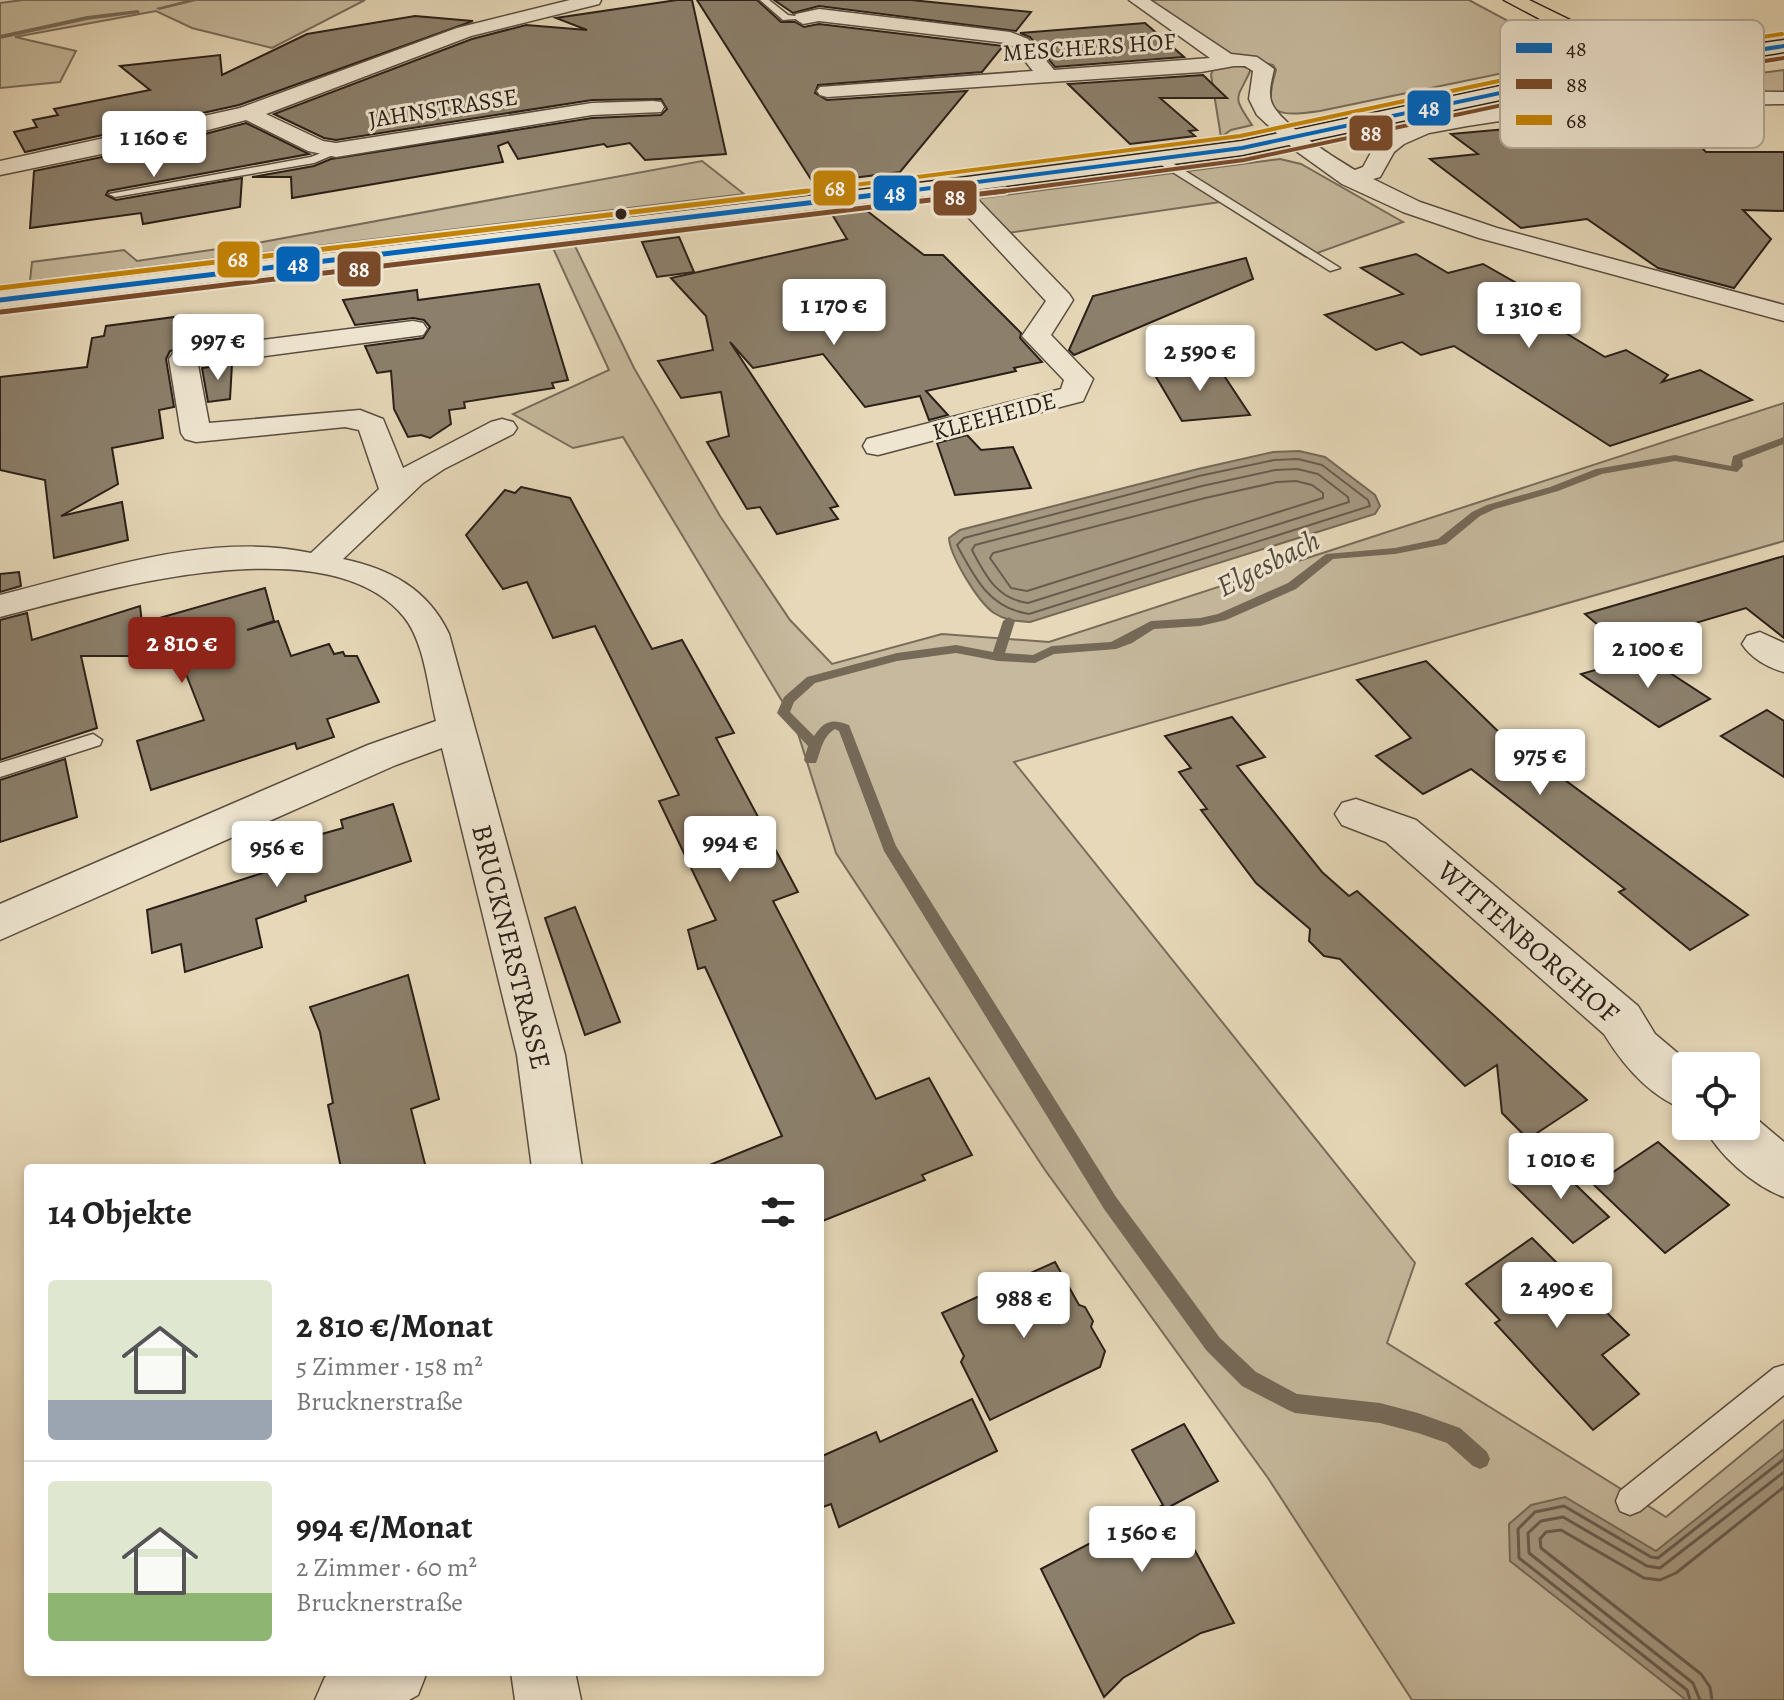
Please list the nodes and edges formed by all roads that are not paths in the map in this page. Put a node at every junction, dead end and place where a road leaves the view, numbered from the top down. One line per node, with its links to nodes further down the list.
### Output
1 (592, 0): 18 (street)
2 (764, 0): 6 (lane)
3 (1138, 0): 11 (street)
4 (1514, 0): 7 (highway)
5 (1554, 0): 8 (highway)
6 (803, 18): 12 (street)
7 (1554, 20)
8 (1589, 20)
9 (1784, 46): 10 (main road)
10 (1764, 49)
11 (1226, 60): 12 (street, MESCHERS HOF); 20 (street, MESCHERS HOF)
12 (1048, 76): 13 (street, MESCHERS HOF)
13 (827, 91)
14 (1500, 94): 20 (main road)
15 (1784, 98): 16 (street)
16 (1764, 99)
17 (653, 107): 21 (street, JAHNSTRASSE)
18 (248, 113): 21 (street, JAHNSTRASSE); 23 (street)
19 (1500, 115): 24 (street)
20 (1295, 139): 22 (main road); 24 (street)
21 (336, 150): 26 (lane)
22 (1159, 159): 25 (main road); 27 (lane)
23 (0, 168)
24 (1350, 179): 29 (street)
25 (952, 186): 28 (main road); 32 (street, KLEEHEIDE)
26 (115, 194)
27 (1334, 268)
28 (0, 300)
29 (1784, 313)
30 (413, 329): 33 (street)
31 (502, 428): 33 (street)
32 (878, 446)
33 (396, 491): 34 (street)
34 (320, 563): 35 (street, BRUCKNERSTRASSE); 36 (street, BRUCKNERSTRASSE)
35 (0, 606)
36 (456, 728): 40 (street); 43 (street, BRUCKNERSTRASSE)
37 (93, 740): 38 (lane)
38 (0, 770)
39 (1356, 814): 41 (street, WITTENBORGHOF)
40 (0, 923)
41 (1672, 1077)
42 (1745, 1140): 44 (street)
43 (556, 1164)
44 (1784, 1174)
45 (1784, 1378): 46 (lane)
46 (1630, 1501)
47 (388, 1676): 49 (street)
48 (544, 1676): 50 (street)
49 (348, 1700)
50 (548, 1700)

